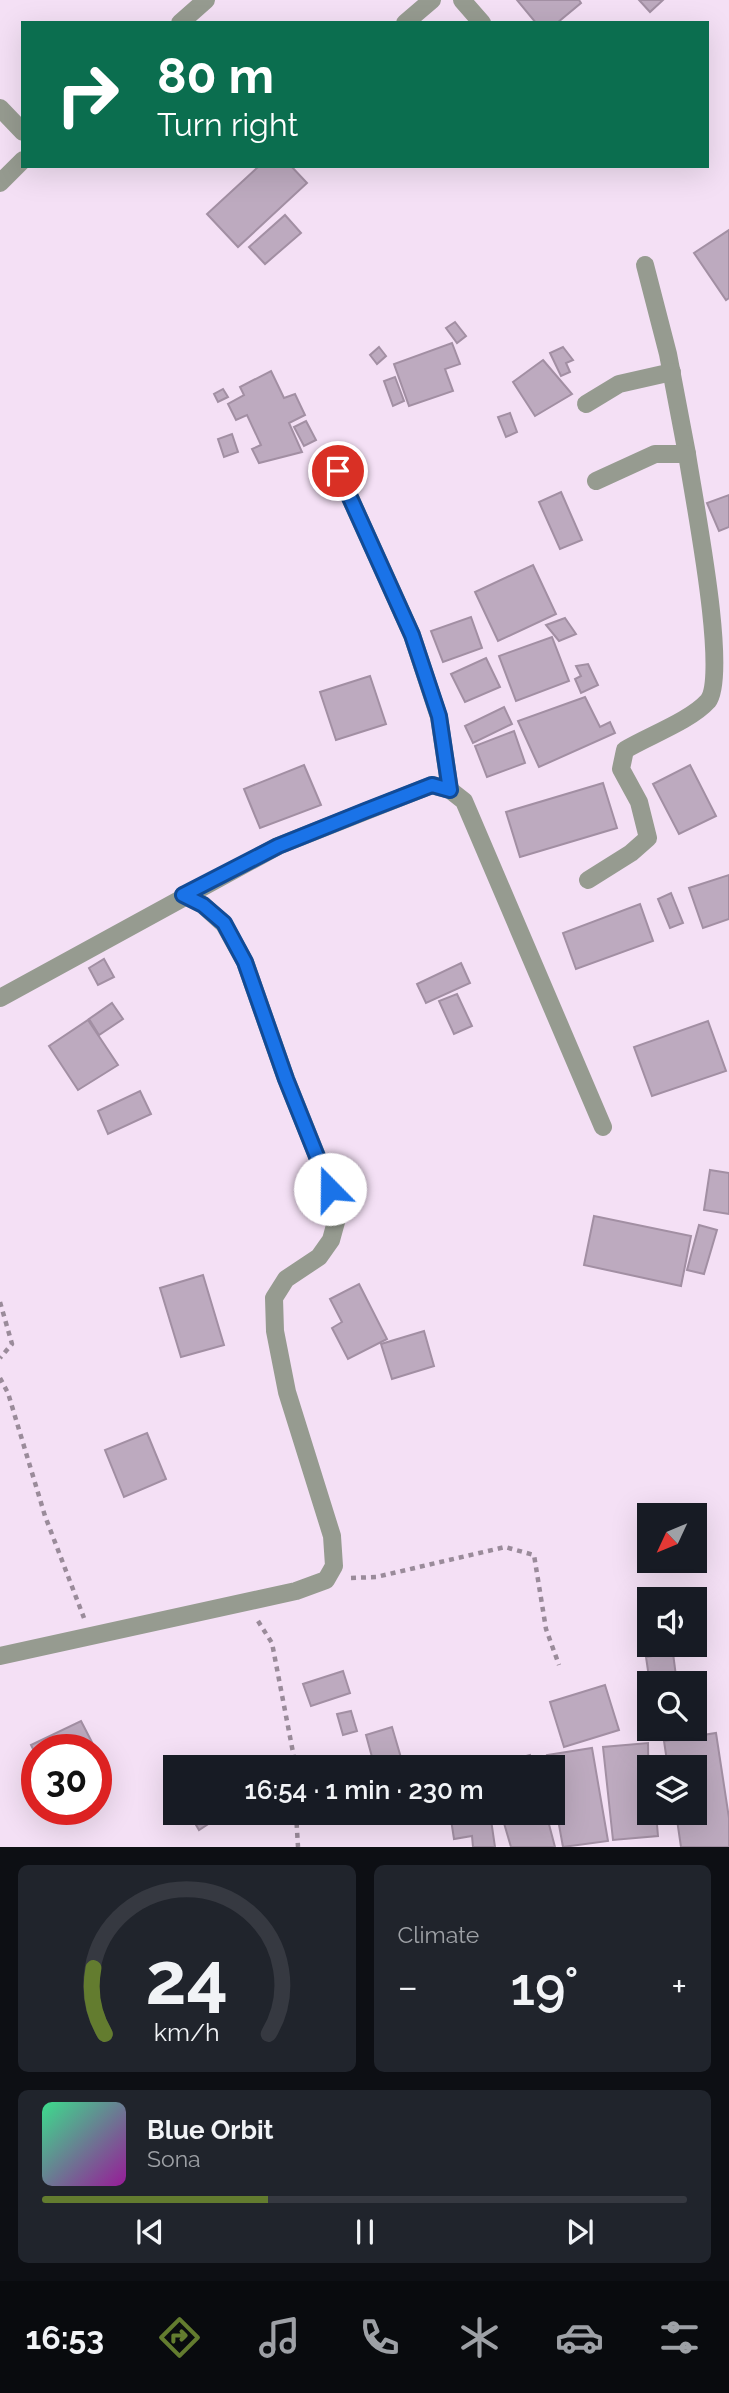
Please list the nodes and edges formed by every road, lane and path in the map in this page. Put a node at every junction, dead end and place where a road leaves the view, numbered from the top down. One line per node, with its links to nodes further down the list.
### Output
1 (206, 0): 4 (street)
2 (432, 0): 5 (street)
3 (462, 0): 6 (street)
4 (182, 21)
5 (407, 21)
6 (480, 21)
7 (0, 108): 8 (street)
8 (21, 130)
9 (21, 162): 10 (street)
10 (0, 183)
11 (646, 265): 12 (street)
12 (672, 372): 13 (street); 14 (street)
13 (586, 404)
14 (687, 454): 16 (street); 18 (street)
15 (338, 471): 17 (street)
16 (596, 481)
17 (450, 790): 19 (street); 21 (street)
18 (588, 880)
19 (183, 895): 20 (street); 25 (street)
20 (0, 998)
21 (603, 1127)
22 (0, 1302): 23 (path)
23 (0, 1358)
24 (0, 1378): 27 (path)
25 (326, 1580): 26 (street); 29 (path)
26 (246, 1602): 27 (street); 30 (path)
27 (91, 1636): 28 (street)
28 (0, 1656)
29 (559, 1665)
30 (294, 1755)
31 (297, 1825): 32 (path)
32 (298, 1847)

